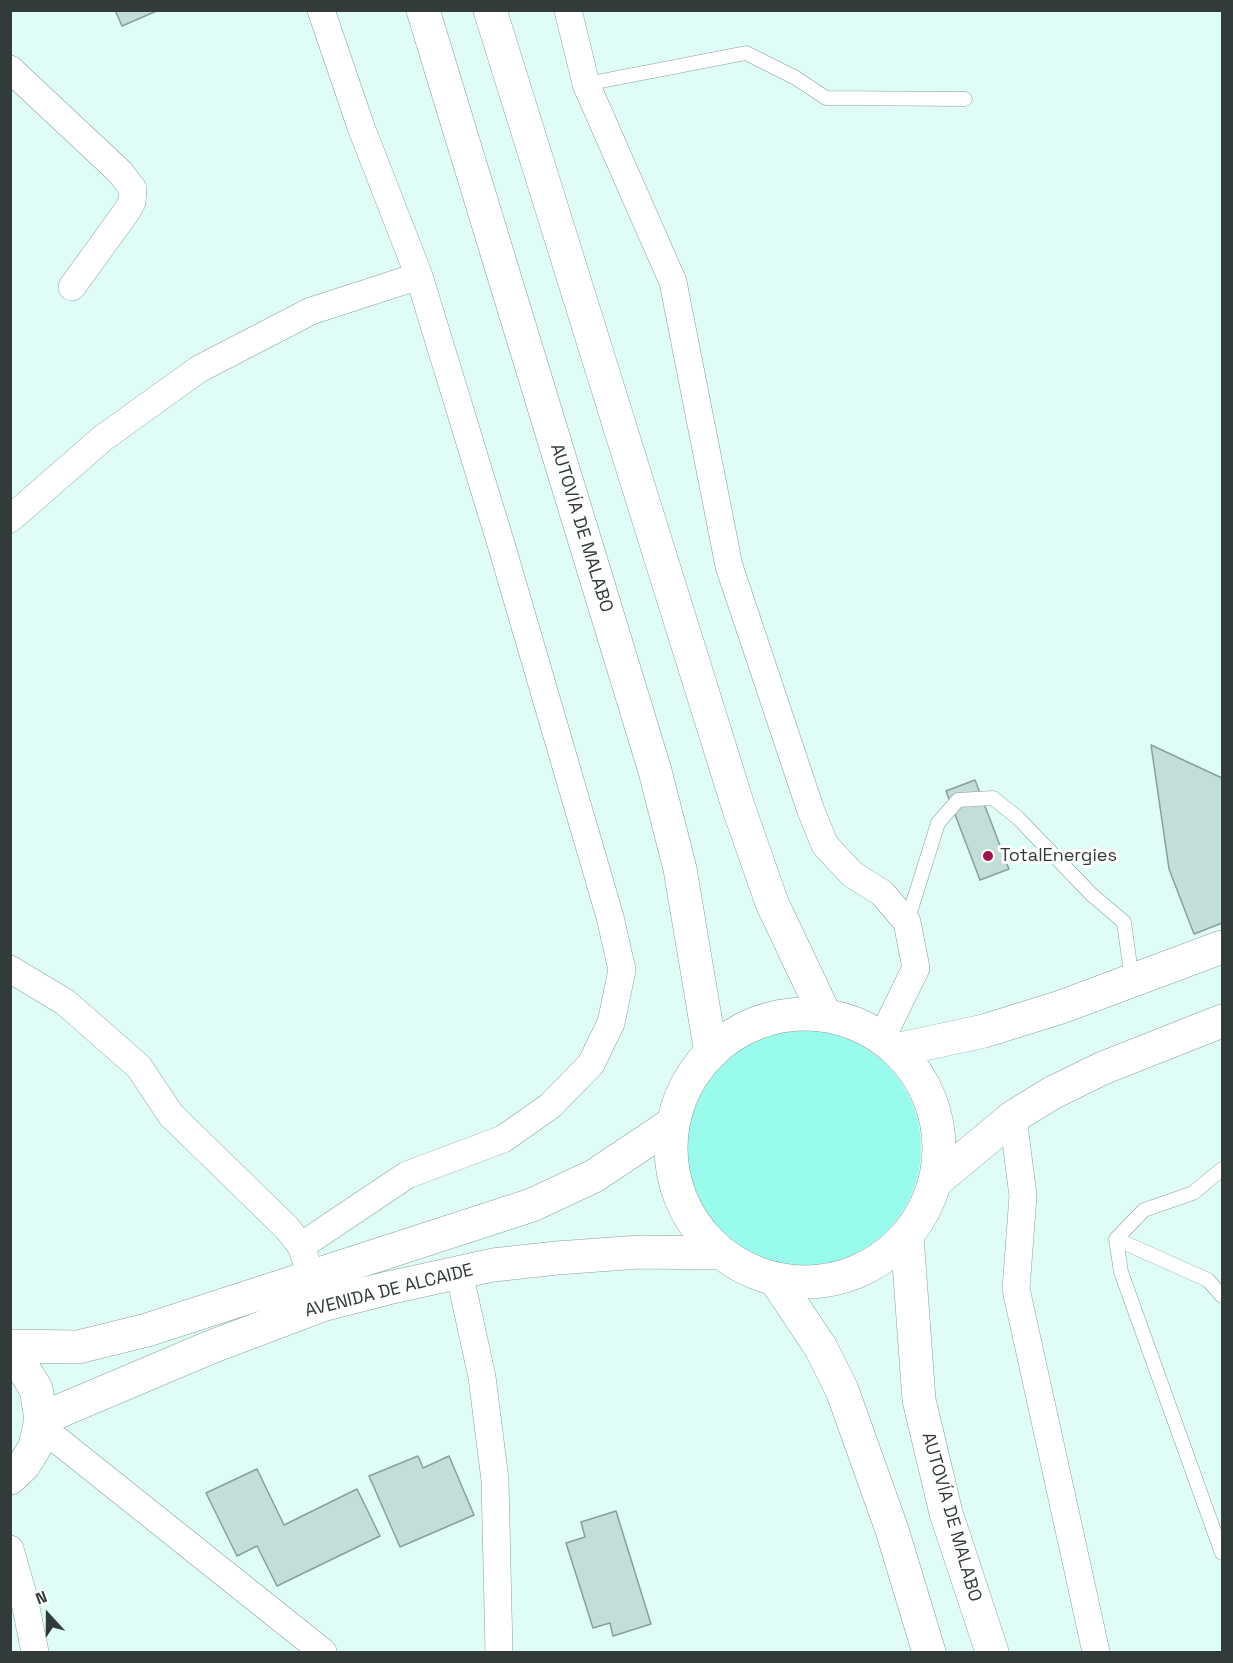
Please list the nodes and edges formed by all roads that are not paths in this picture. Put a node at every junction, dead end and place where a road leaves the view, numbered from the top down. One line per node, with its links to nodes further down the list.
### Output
1 (321, 10): 8 (street)
2 (423, 10): 18 (main road, AUTOVÍA DE MALABO)
3 (490, 10): 15 (main road)
4 (568, 10): 6 (street)
5 (10, 69): 9 (street)
6 (586, 84): 7 (lane); 11 (street)
7 (966, 99)
8 (419, 276): 10 (street); 25 (street)
9 (72, 287)
10 (10, 519)
11 (907, 922): 14 (lane); 17 (street)
12 (1222, 947): 14 (main road)
13 (10, 969): 25 (street)
14 (1133, 982): 17 (main road)
15 (825, 1015): 17 (main road); 18 (main road)
16 (1222, 1021): 19 (main road)
17 (889, 1044): 22 (main road)
18 (711, 1053): 20 (main road)
19 (1013, 1117): 22 (main road); 42 (street)
20 (672, 1124): 26 (main road); 29 (main road, AVENIDA DE ALCAIDE)
21 (1222, 1169): 24 (lane)
22 (936, 1182): 23 (main road)
23 (906, 1236): 28 (main road); 41 (main road, AUTOVÍA DE MALABO)
24 (1116, 1239): 30 (lane); 36 (lane)
25 (301, 1246): 29 (street)
26 (720, 1253): 27 (main road, AVENIDA DE ALCAIDE); 28 (main road)
27 (459, 1272): 29 (main road, AVENIDA DE ALCAIDE); 39 (street)
28 (775, 1279): 40 (main road)
29 (316, 1291): 31 (main road, AVENIDA DE ALCAIDE); 33 (main road, AVENIDA DE ALCAIDE)
30 (1222, 1296)
31 (10, 1346)
32 (10, 1356): 33 (main road)
33 (41, 1423): 34 (main road); 38 (street)
34 (10, 1478)
35 (10, 1549): 37 (street)
36 (1222, 1552)
37 (35, 1653)
38 (323, 1653)
39 (499, 1653)
40 (929, 1653)
41 (992, 1653)
42 (1096, 1653)

